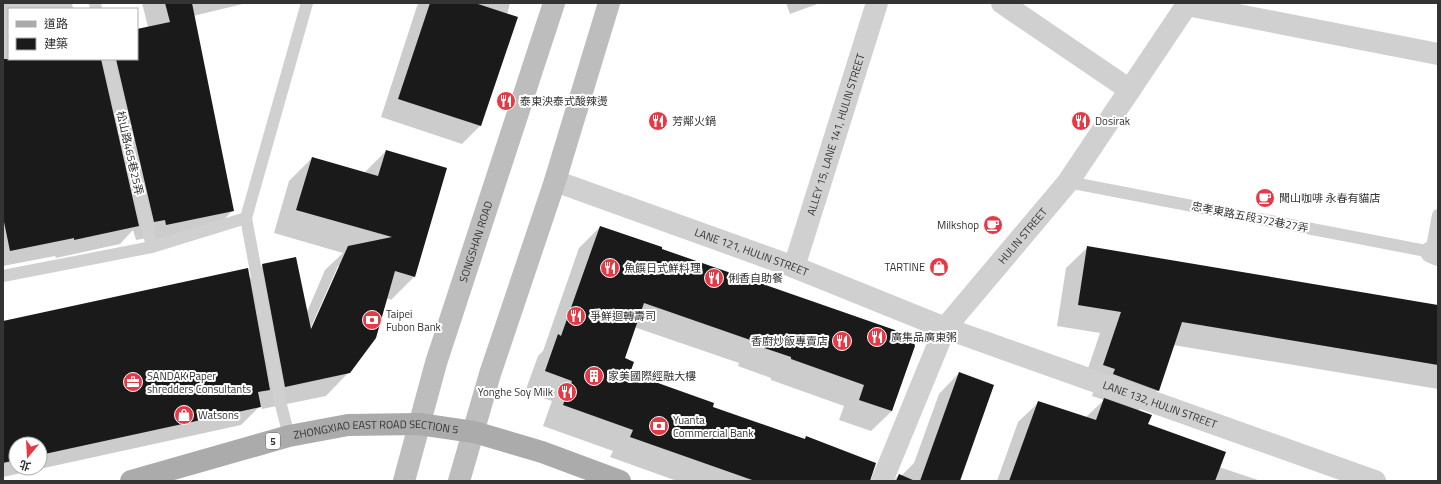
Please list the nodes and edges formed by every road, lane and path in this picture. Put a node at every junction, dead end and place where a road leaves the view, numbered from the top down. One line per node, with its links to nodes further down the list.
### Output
1 (307, 3): 13 (lane)
2 (554, 3): 19 (main road, SONGSHAN ROAD)
3 (609, 3): 10 (main road)
4 (877, 3): 16 (street, ALLEY 15, LANE 141, HULIN STREET)
5 (1002, 3): 9 (street)
6 (1187, 4): 7 (street); 9 (street, HULIN STREET)
7 (1438, 54)
8 (108, 60): 14 (lane, 松山路465巷25弄)
9 (1130, 90): 11 (street, HULIN STREET)
10 (555, 181): 16 (street, LANE 121, HULIN STREET); 20 (main road)
11 (1068, 182): 15 (lane, 忠孝東路五段372巷27弄); 18 (street, HULIN STREET)
12 (1438, 215): 15 (lane, 忠孝東路五段372巷27弄)
13 (246, 218): 14 (lane); 21 (lane)
14 (152, 247): 17 (lane)
15 (1435, 254)
16 (794, 267): 18 (street, LANE 121, HULIN STREET)
17 (3, 276)
18 (945, 328): 26 (street, HULIN STREET); 27 (street, LANE 132, HULIN STREET)
19 (419, 424): 20 (main road, ZHONGXIAO EAST ROAD SECTION 5 / 5); 21 (main road, ZHONGXIAO EAST ROAD SECTION 5 / 5); 23 (main road, SONGSHAN ROAD)
20 (474, 432): 24 (main road); 25 (main road, ZHONGXIAO EAST ROAD SECTION 5 / 5)
21 (289, 436): 22 (main road, ZHONGXIAO EAST ROAD SECTION 5 / 5)
22 (131, 481)
23 (404, 481)
24 (459, 481)
25 (620, 481)
26 (882, 481)
27 (1375, 481)

